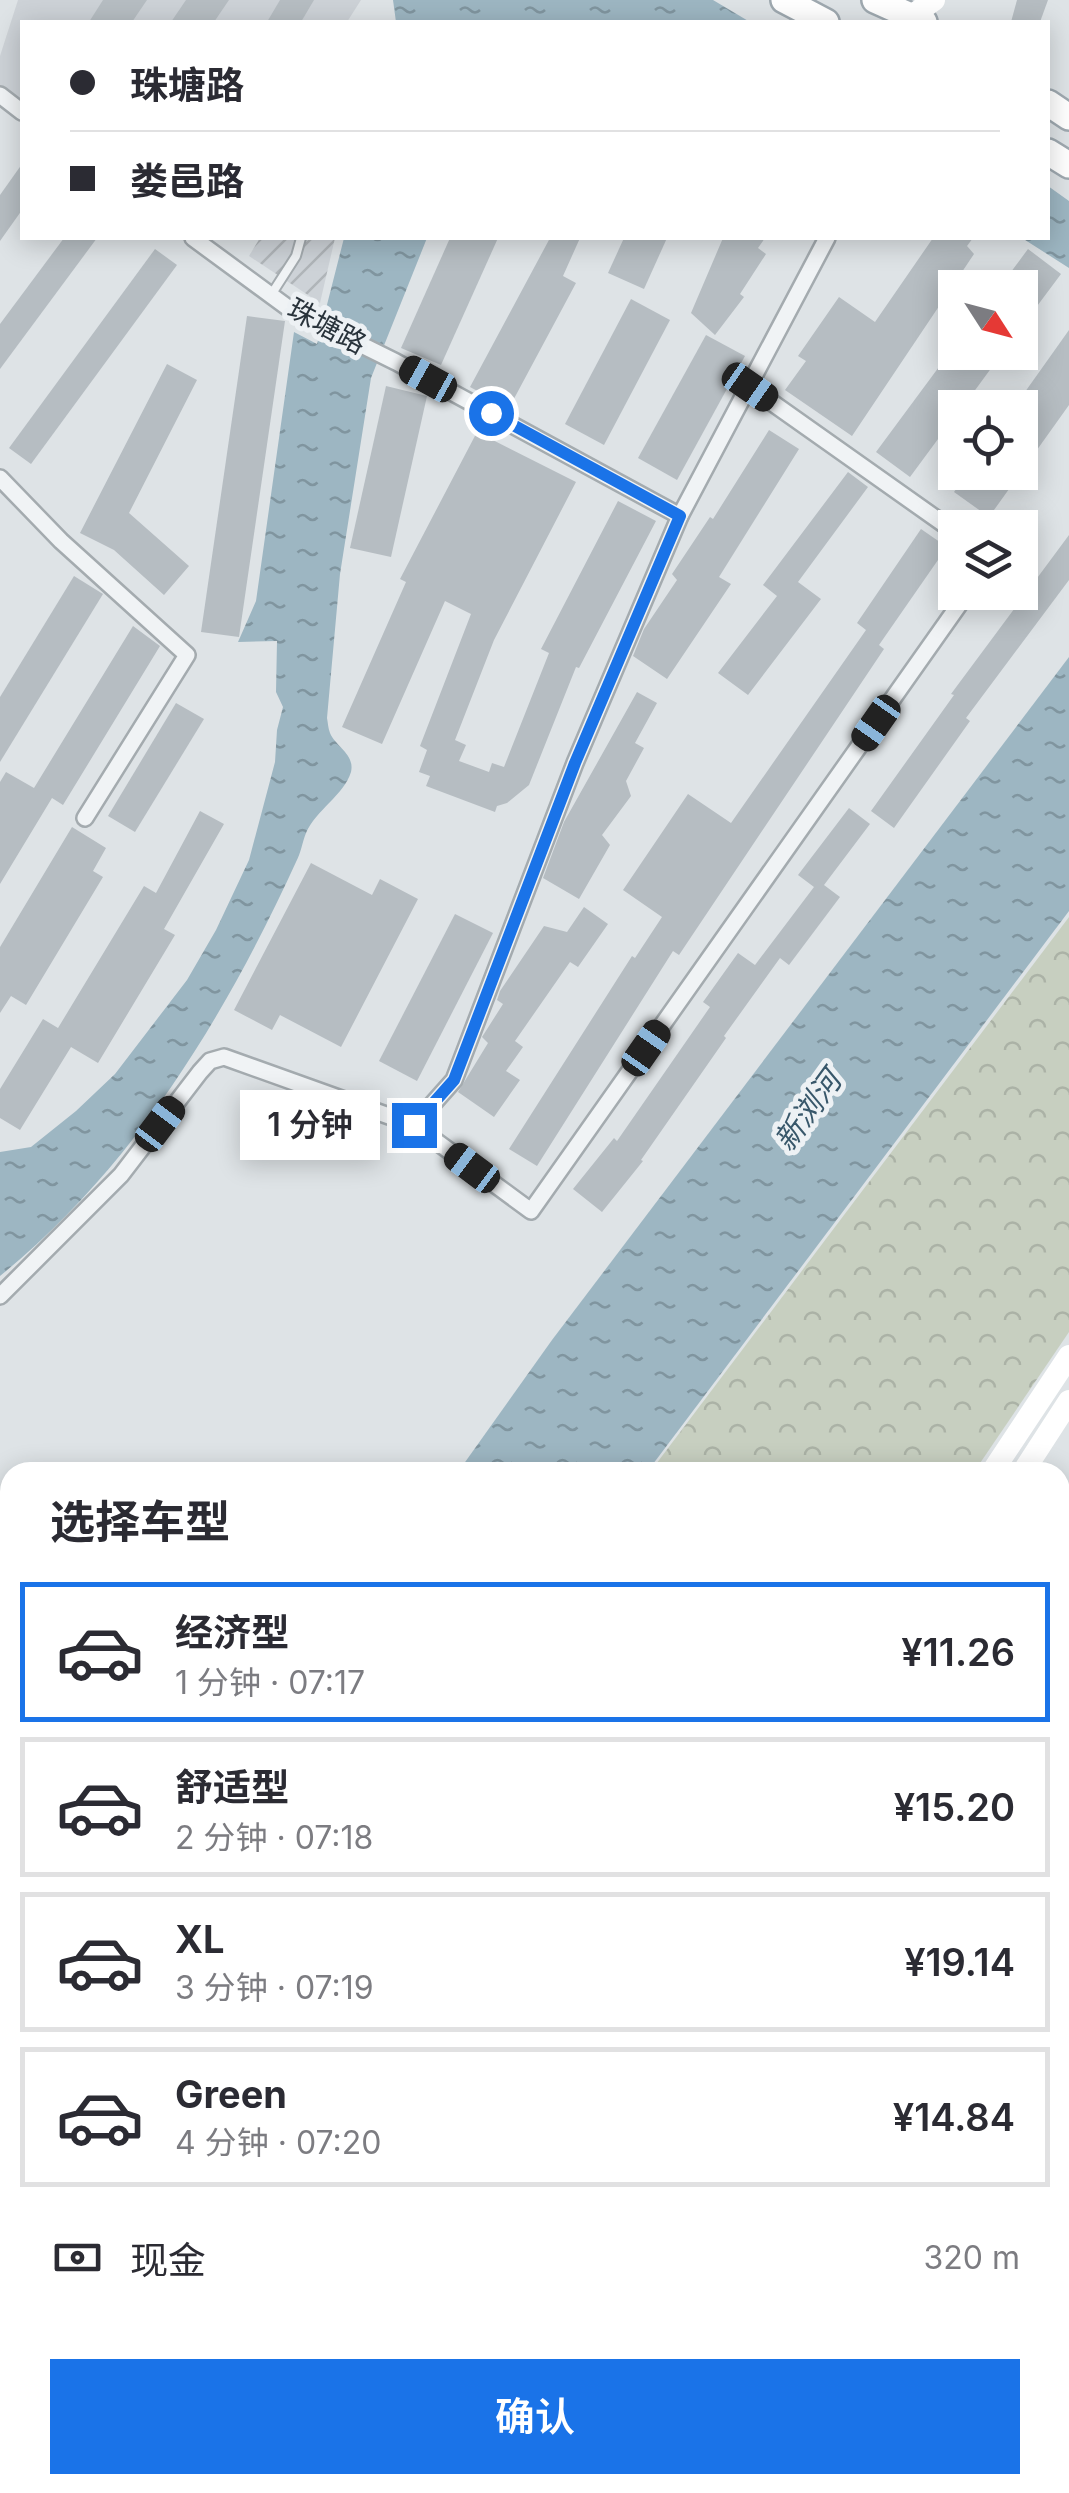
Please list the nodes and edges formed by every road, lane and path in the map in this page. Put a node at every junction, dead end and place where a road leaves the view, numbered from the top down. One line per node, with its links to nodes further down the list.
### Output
1 (784, 0): 4 (main road)
2 (875, 0): 5 (main road)
3 (934, 0): 5 (main road)
4 (822, 20)
5 (917, 20)
6 (0, 95): 7 (street)
7 (20, 110)
8 (196, 240): 11 (street, 珠塘路)
9 (300, 240): 11 (lane)
10 (826, 240): 12 (street)
11 (271, 295): 14 (street, 珠塘路)
12 (750, 387): 14 (street); 15 (street)
13 (0, 478): 17 (street)
14 (680, 516): 18 (street)
15 (938, 520)
16 (955, 610): 18 (street)
17 (85, 818)
18 (414, 1125): 19 (street)
19 (0, 1296)
20 (1069, 1356): 22 (main road)
21 (1069, 1402): 23 (main road)
22 (999, 1462)
23 (1030, 1462)

